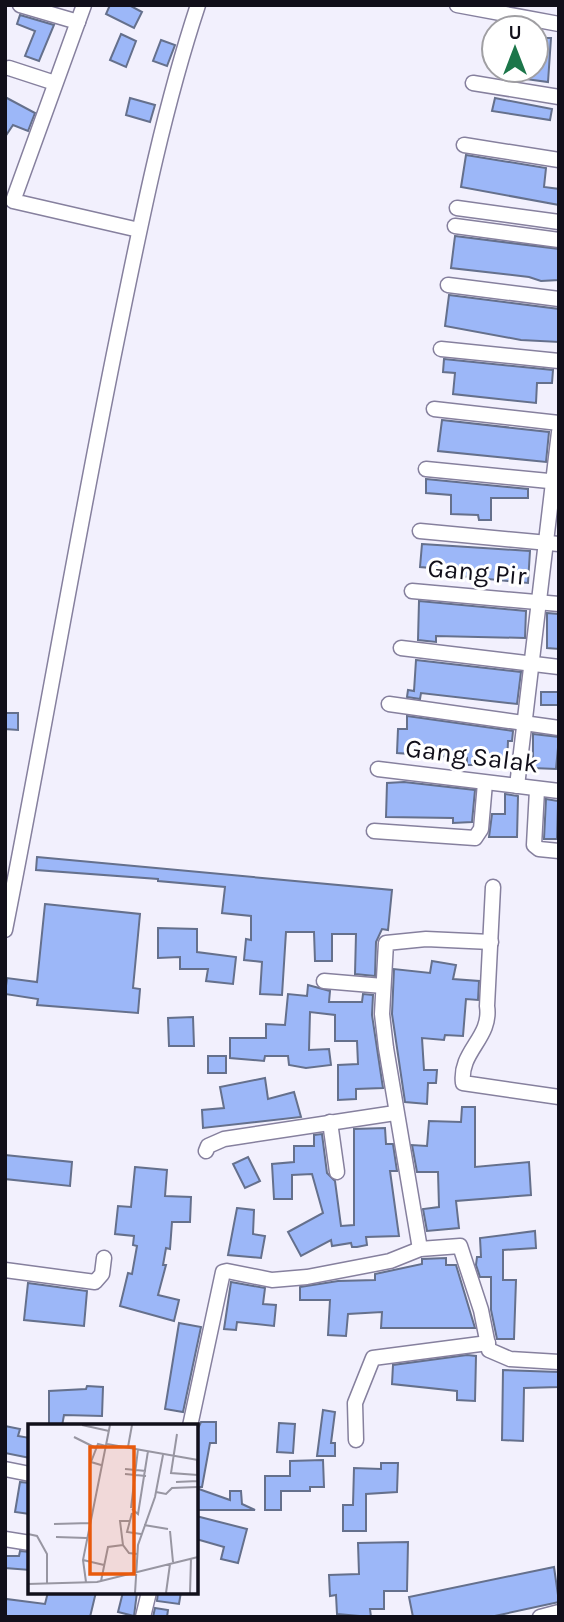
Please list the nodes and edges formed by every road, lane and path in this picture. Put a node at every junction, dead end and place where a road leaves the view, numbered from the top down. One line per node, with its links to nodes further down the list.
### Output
1 (20, 5): 6 (street)
2 (84, 5): 6 (street)
3 (198, 5): 19 (street)
4 (457, 5): 5 (street)
5 (482, 7): 7 (street)
6 (78, 23): 9 (street)
7 (559, 24)
8 (9, 68): 9 (street)
9 (55, 83): 14 (street)
10 (472, 83): 11 (street)
11 (559, 97)
12 (464, 145): 13 (street)
13 (559, 160)
14 (9, 200): 19 (street)
15 (457, 208): 16 (street)
16 (523, 217): 17 (street); 20 (street)
17 (559, 222)
18 (455, 226): 20 (street)
19 (139, 230): 51 (street)
20 (520, 235): 21 (street)
21 (559, 240)
22 (448, 285): 23 (street)
23 (559, 299)
24 (441, 349): 25 (street)
25 (559, 361)
26 (434, 409): 27 (street)
27 (559, 423)
28 (559, 432): 30 (street)
29 (426, 469): 30 (street)
30 (555, 482): 32 (street)
31 (420, 531): 32 (street)
32 (544, 542): 33 (street); 35 (street)
33 (559, 544)
34 (412, 591): 35 (street, Gang Pir)
35 (537, 602): 36 (street, Gang Pir); 38 (street)
36 (559, 604)
37 (401, 648): 38 (street)
38 (530, 664): 39 (street); 41 (street)
39 (559, 667)
40 (389, 704): 41 (street)
41 (524, 724): 42 (street); 45 (street)
42 (559, 728)
43 (378, 769): 44 (street, Gang Salak)
44 (485, 783): 45 (street, Gang Salak); 48 (street)
45 (517, 786): 46 (street, Gang Salak)
46 (537, 790): 47 (street, Gang Salak); 49 (street)
47 (559, 791)
48 (374, 831)
49 (559, 851)
50 (493, 887): 52 (street)
51 (5, 930)
52 (491, 942): 54 (street); 55 (street)
53 (324, 981): 54 (street)
54 (383, 986): 56 (street)
55 (559, 1097)
56 (395, 1113): 57 (street); 60 (street)
57 (330, 1122): 58 (street); 59 (street)
58 (206, 1151)
59 (337, 1172)
60 (420, 1250): 63 (street); 65 (street)
61 (104, 1258): 62 (street)
62 (5, 1270)
63 (488, 1343): 64 (street); 66 (street)
64 (559, 1362)
65 (190, 1424)
66 (356, 1440)
67 (5, 1469): 68 (street)
68 (28, 1474)
69 (5, 1539): 70 (street)
70 (28, 1543)
71 (149, 1594): 73 (street)
72 (559, 1612): 74 (street)
73 (143, 1617)
74 (540, 1617)

